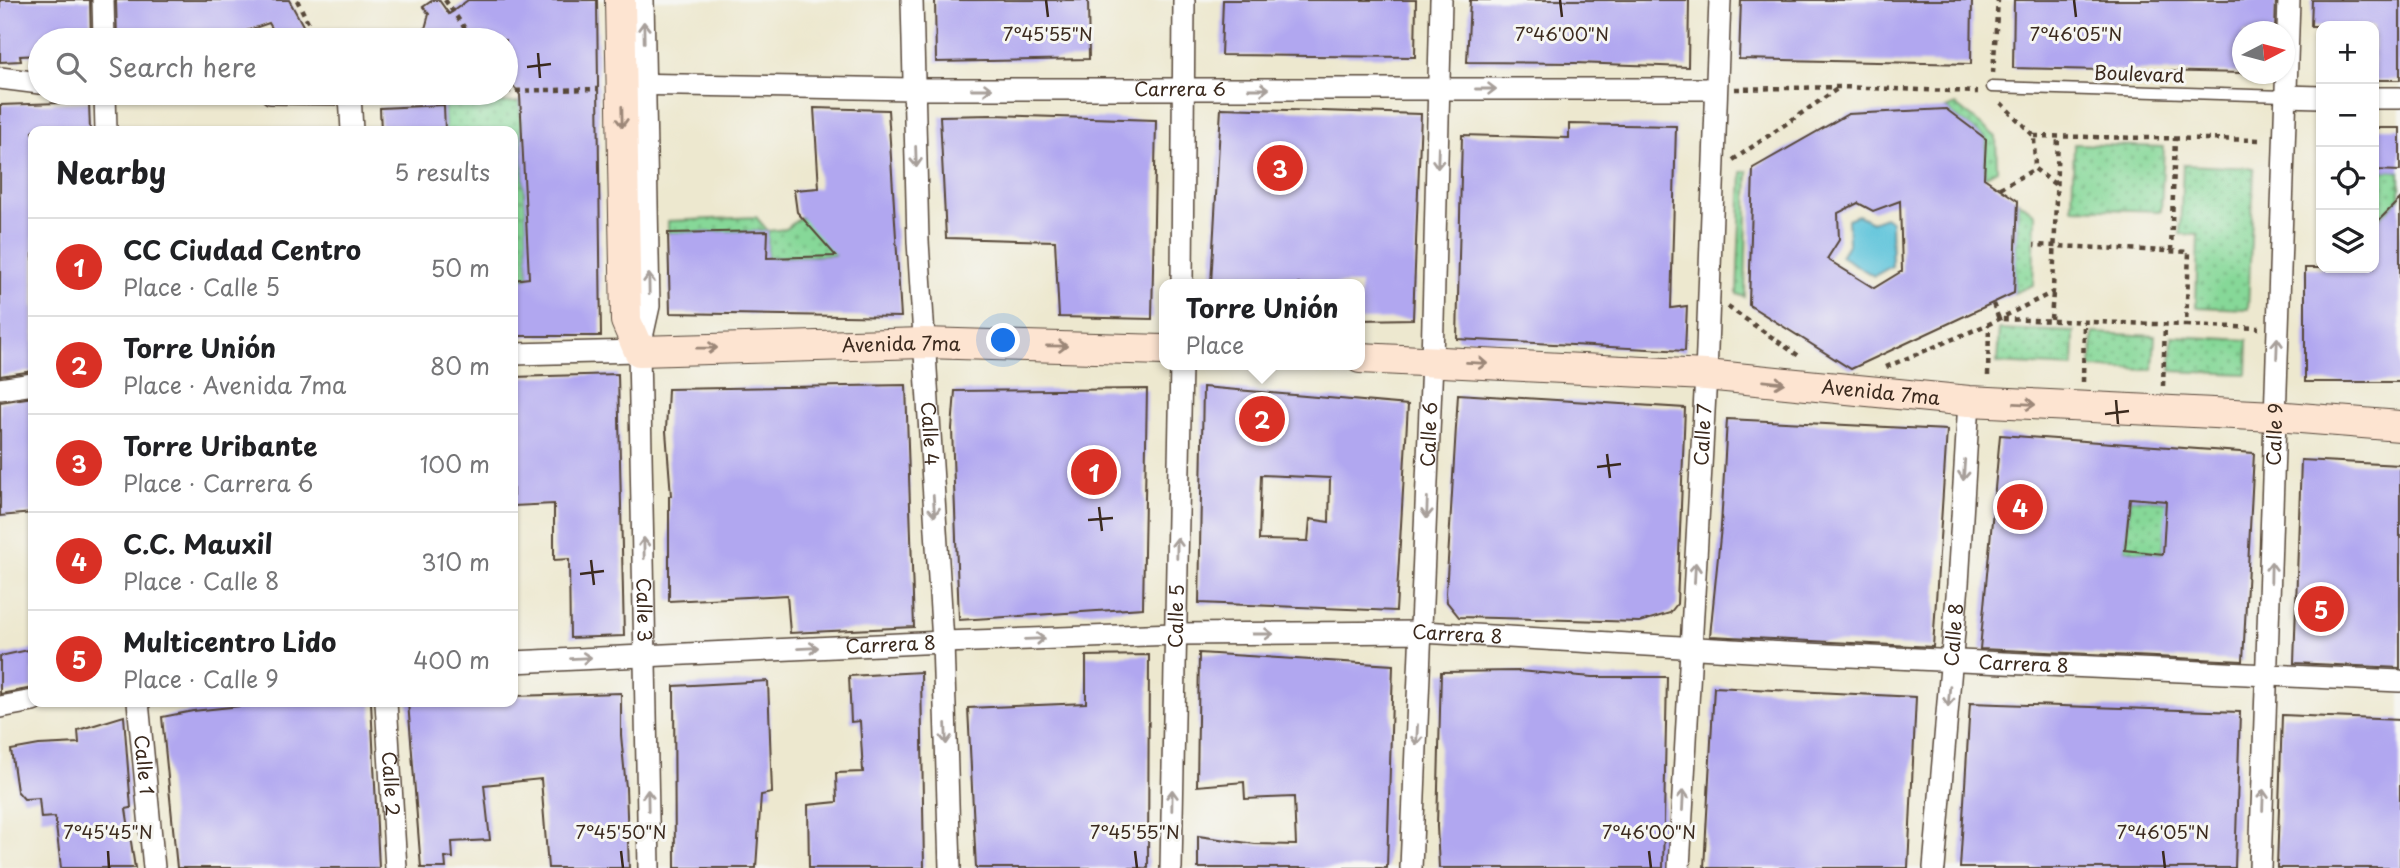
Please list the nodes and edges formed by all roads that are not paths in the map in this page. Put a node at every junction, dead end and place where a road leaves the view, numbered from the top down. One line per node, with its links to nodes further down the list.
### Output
1 (103, 0): 9 (street)
2 (620, 0): 12 (street, Calle 3)
3 (643, 0): 12 (street, Calle 3, one-way to 3)
4 (912, 0): 13 (street, Calle 4)
5 (1184, 0): 14 (street)
6 (1441, 0): 16 (street, Calle 6)
7 (1720, 0): 15 (street, Calle 7)
8 (2289, 0): 18 (street, Calle 9)
9 (104, 28)
10 (0, 78): 11 (street)
11 (28, 82)
12 (621, 85): 13 (street, Carrera 6); 29 (street, Calle 3)
13 (914, 89): 14 (street, Carrera 6, one-way to 14); 27 (street, Calle 4, one-way to 27)
14 (1182, 89): 16 (street, Carrera 6, one-way to 16); 26 (street)
15 (1716, 89): 16 (street, Carrera 6, one-way to 15); 34 (street, Calle 7)
16 (1440, 90): 32 (street, Calle 6, one-way to 32)
17 (1990, 90): 18 (lane, Boulevard)
18 (2285, 96): 19 (street); 38 (street, Calle 9, one-way to 18)
19 (2316, 97)
20 (2379, 98): 21 (street)
21 (2400, 98)
22 (105, 105): 24 (street)
23 (351, 105): 25 (street)
24 (106, 126)
25 (352, 126)
26 (1182, 279)
27 (924, 343): 28 (street, Avenida 7ma, one-way to 28); 29 (street, Avenida 7ma, one-way to 27); 42 (street, Calle 4, one-way to 42)
28 (1159, 350)
29 (639, 351): 30 (street); 44 (street, Calle 3, one-way to 29)
30 (518, 354)
31 (1365, 358): 32 (street, Avenida 7ma)
32 (1432, 361): 34 (street, Avenida 7ma, one-way to 34); 40 (street, Calle 6, one-way to 40)
33 (1181, 370): 41 (street, Calle 5, one-way to 33)
34 (1706, 375): 36 (street, Avenida 7ma, one-way to 36); 43 (street, Calle 7, one-way to 34)
35 (28, 385): 37 (street)
36 (1972, 388): 38 (street, Avenida 7ma, one-way to 38); 45 (street, Calle 8, one-way to 45)
37 (0, 389)
38 (2275, 416): 39 (street, Avenida 7ma); 47 (street, Calle 9, one-way to 38)
39 (2400, 426)
40 (1422, 632): 41 (street, Carrera 8, one-way to 40); 43 (street, Carrera 8); 58 (street, Calle 6, one-way to 58)
41 (1175, 634): 42 (street, Carrera 8, one-way to 41); 57 (street, Calle 5, one-way to 41)
42 (943, 642): 44 (street, Carrera 8, one-way to 42); 56 (street, Calle 4, one-way to 56)
43 (1691, 648): 45 (street, Carrera 8); 59 (street, Calle 7, one-way to 43)
44 (646, 655): 46 (street, Carrera 8, one-way to 44); 55 (street, Calle 3, one-way to 44)
45 (1952, 660): 47 (street, Carrera 8); 60 (street, Calle 8, one-way to 60)
46 (518, 662)
47 (2268, 676): 48 (street, Carrera 8); 61 (street, Calle 9, one-way to 47)
48 (2400, 681)
49 (28, 702): 50 (street)
50 (0, 706)
51 (138, 707): 53 (street, Calle 1)
52 (386, 707): 54 (street, Calle 2)
53 (154, 868)
54 (396, 868)
55 (649, 868)
56 (950, 868)
57 (1171, 868)
58 (1411, 868)
59 (1679, 868)
60 (1934, 868)
61 (2260, 868)

